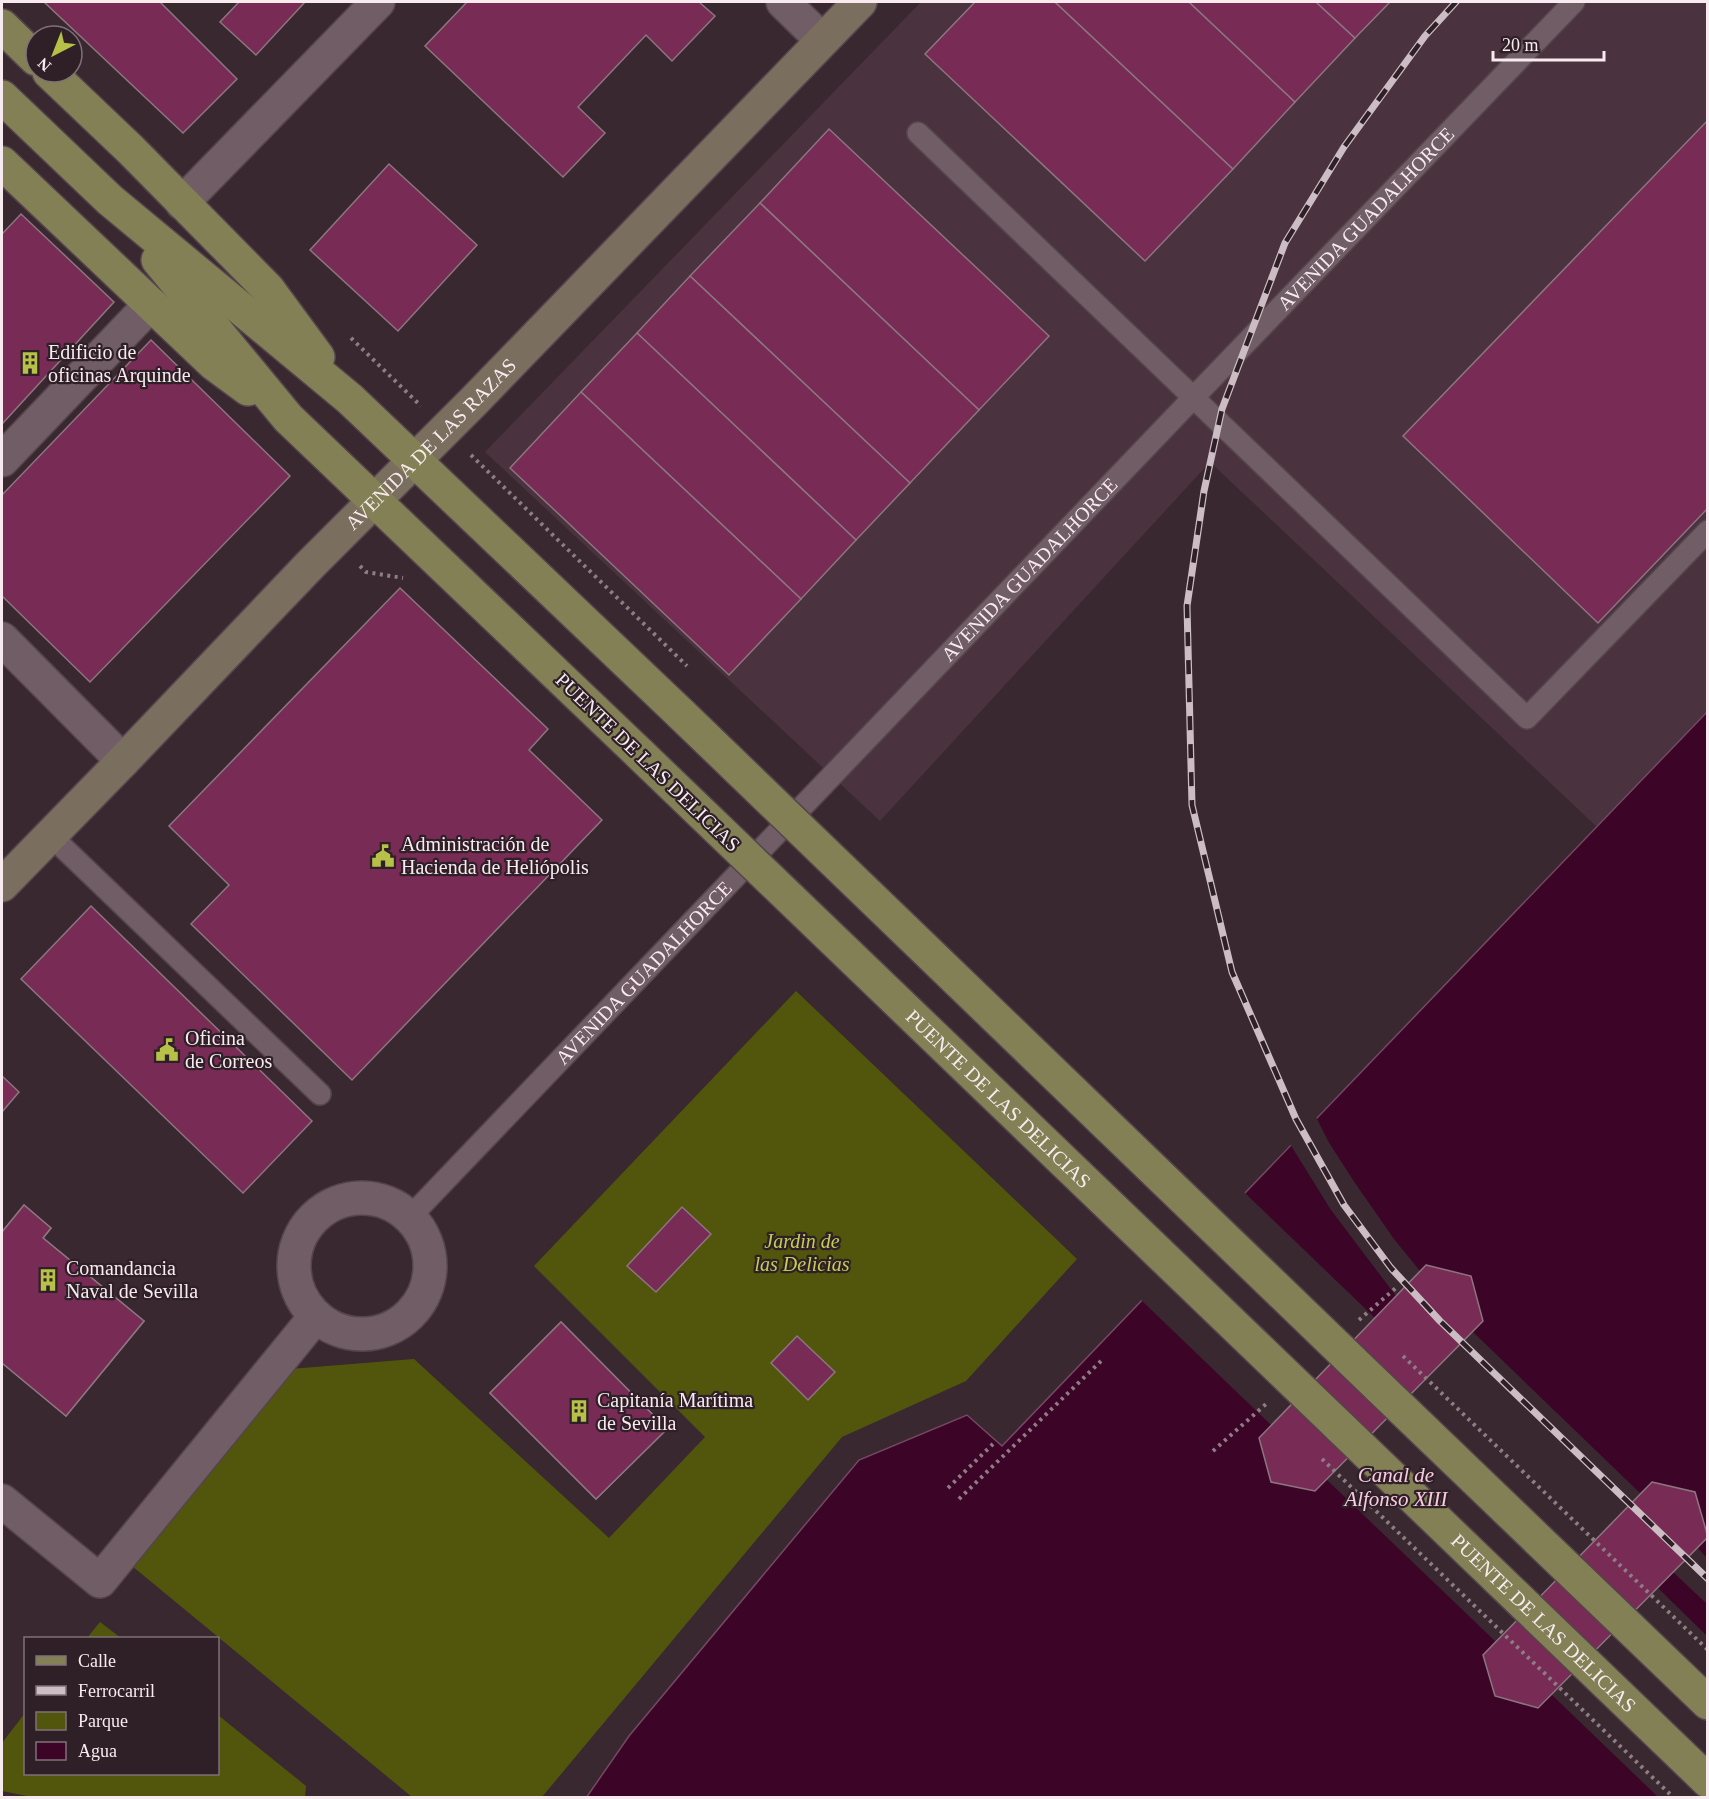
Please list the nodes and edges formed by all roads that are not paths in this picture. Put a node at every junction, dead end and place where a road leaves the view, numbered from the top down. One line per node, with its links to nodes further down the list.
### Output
1 (378, 2): 13 (street)
2 (783, 2): 6 (street)
3 (860, 2): 6 (main road, AVENIDA DE LAS RAZAS)
4 (1574, 2): 15 (lane, AVENIDA GUADALHORCE)
5 (2, 26): 7 (main road)
6 (822, 40): 19 (main road, AVENIDA DE LAS RAZAS)
7 (24, 47)
8 (62, 84): 13 (main road)
9 (2, 97): 12 (main road)
10 (918, 134): 15 (lane)
11 (2, 163): 14 (main road)
12 (110, 200): 16 (main road); 17 (main road)
13 (182, 203): 16 (main road)
14 (152, 304): 17 (main road); 18 (street)
15 (1193, 398): 21 (lane); 27 (lane, AVENIDA GUADALHORCE)
16 (350, 399): 19 (main road)
17 (288, 418): 20 (main road, PUENTE DE LAS DELICIAS)
18 (2, 460)
19 (414, 461): 20 (main road, AVENIDA DE LAS RAZAS); 30 (main road, bridge)
20 (374, 501): 23 (main road, AVENIDA DE LAS RAZAS); 31 (main road, PUENTE DE LAS DELICIAS, bridge)
21 (1707, 531)
22 (2, 639): 23 (street)
23 (123, 762): 24 (main road, AVENIDA DE LAS RAZAS)
24 (50, 834): 25 (main road, AVENIDA DE LAS RAZAS); 26 (lane)
25 (2, 885)
26 (320, 1094)
27 (410, 1217): 28 (street); 28 (street)
28 (316, 1316): 29 (street)
29 (2, 1501)
30 (1707, 1702)
31 (1707, 1781)

